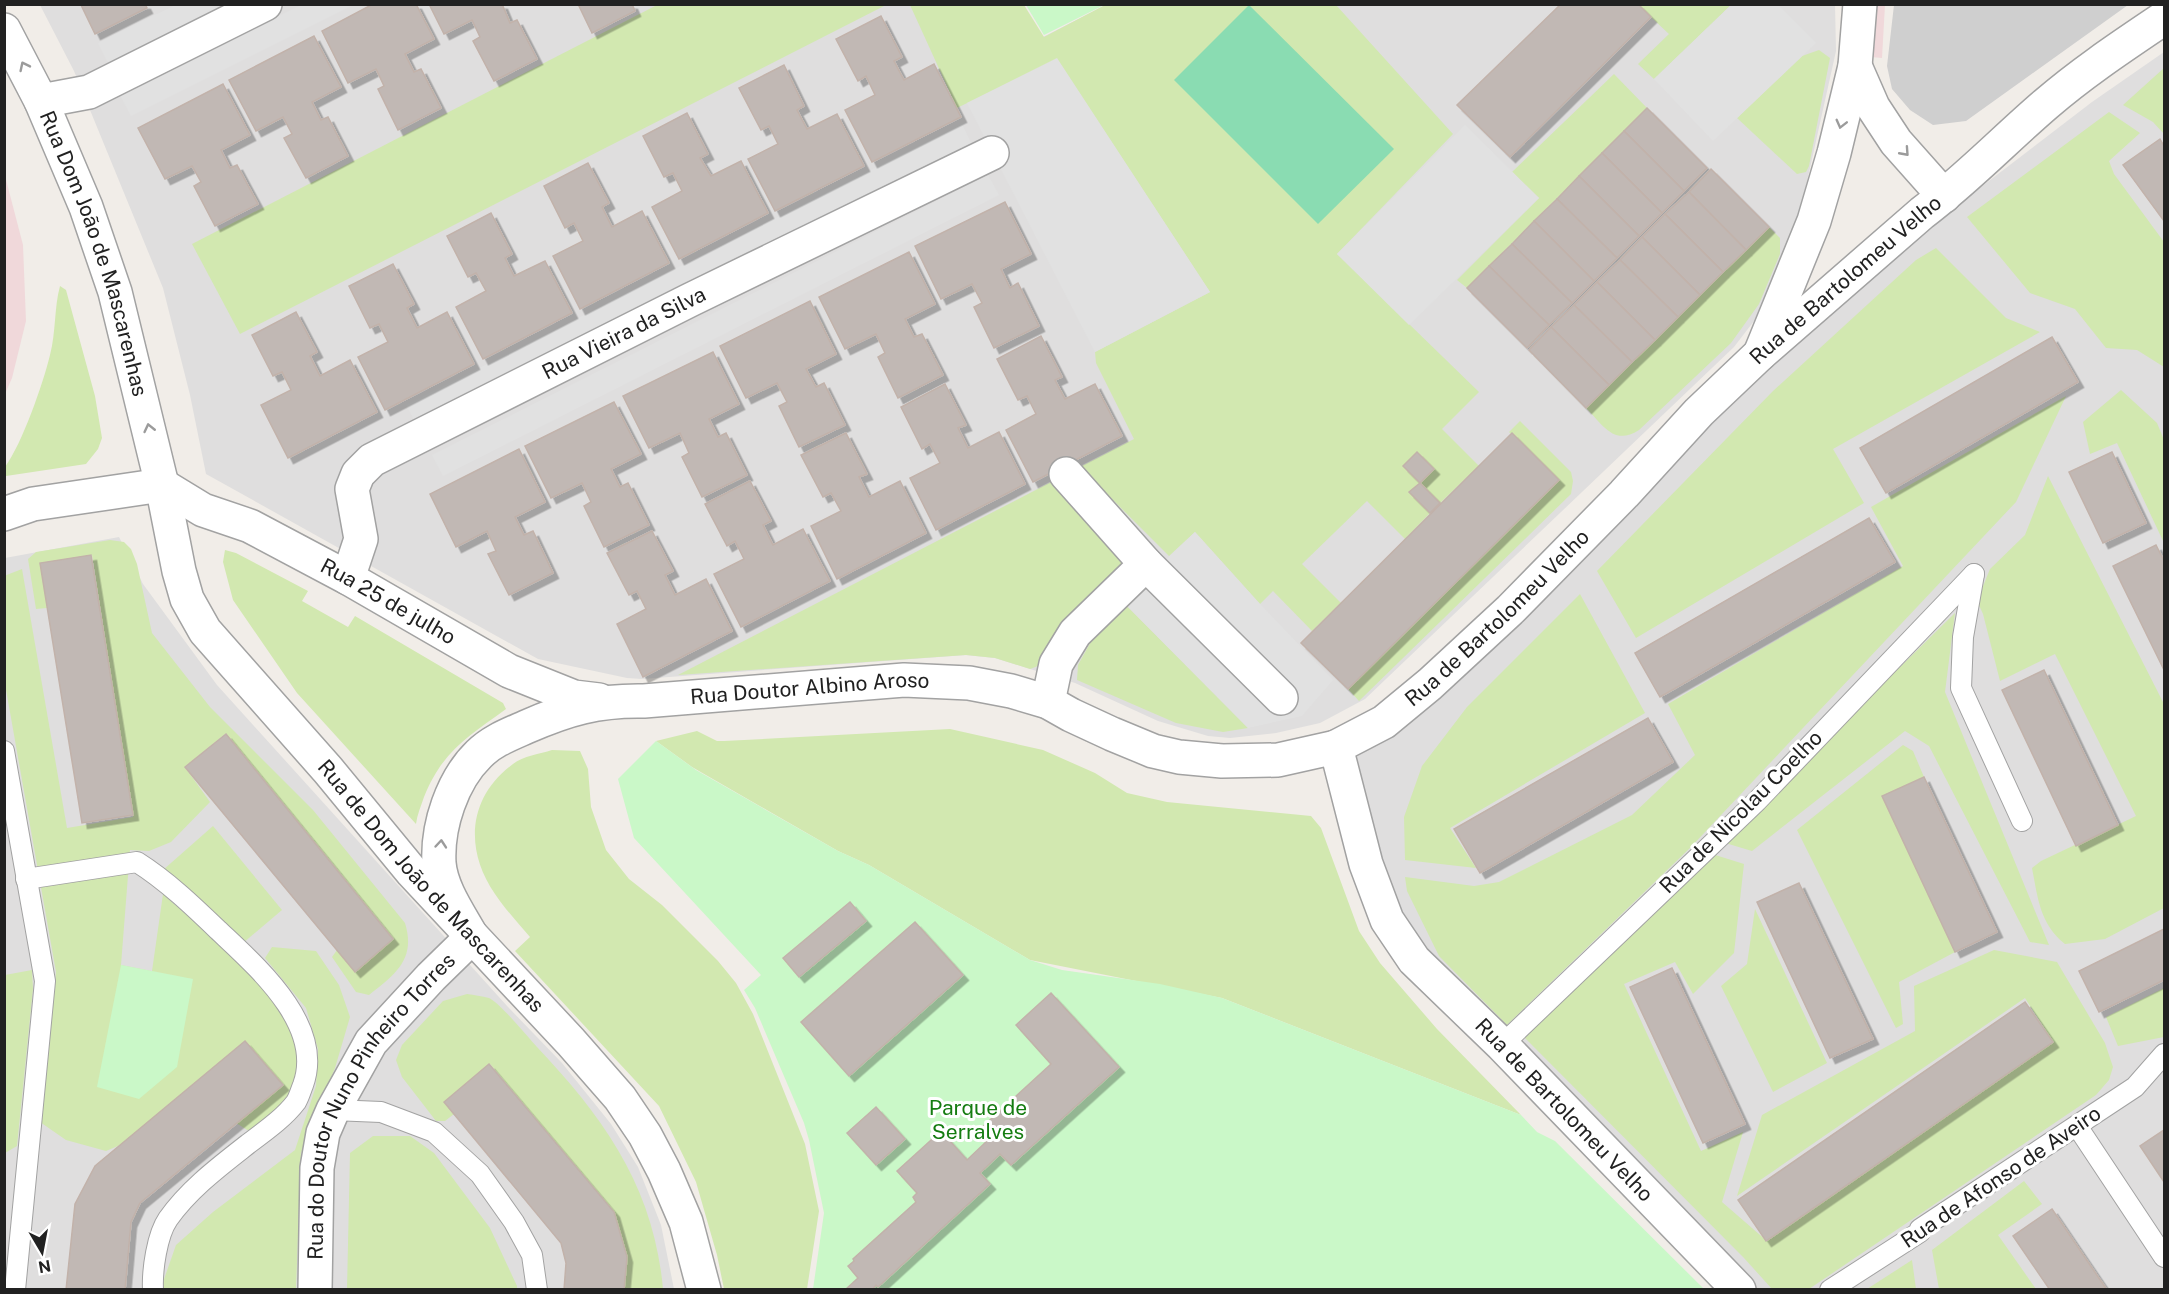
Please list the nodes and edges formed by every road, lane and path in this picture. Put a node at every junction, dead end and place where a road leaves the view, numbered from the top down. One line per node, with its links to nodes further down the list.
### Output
1 (265, 4): 6 (street)
2 (1860, 4): 5 (street)
3 (2164, 18): 8 (street, Rua de Bartolomeu Velho)
4 (4, 30): 6 (street, Rua Dom João de Mascarenhas, one-way to 4)
5 (1855, 66): 8 (street, one-way to 8); 9 (street, one-way to 9)
6 (41, 101): 11 (street, Rua Dom João de Mascarenhas, one-way to 6)
7 (992, 153): 14 (street, Rua Vieira da Silva)
8 (1944, 196): 9 (street, Rua de Bartolomeu Velho)
9 (1760, 354): 18 (street, Rua de Bartolomeu Velho)
10 (1066, 474): 13 (street)
11 (162, 485): 12 (street); 14 (street, Rua 25 de julho); 22 (street, Rua de Dom João de Mascarenhas)
12 (4, 514)
13 (1146, 564): 15 (street); 17 (street)
14 (348, 578): 16 (street, Rua 25 de julho)
15 (1281, 698)
16 (620, 701): 17 (street, Rua Doutor Albino Aroso); 22 (street, Rua Doutor Albino Aroso, one-way to 16)
17 (1048, 702): 18 (street, Rua Doutor Albino Aroso)
18 (1336, 747): 23 (street, Rua de Bartolomeu Velho)
19 (4, 752): 21 (lane)
20 (2022, 821): 23 (lane, Rua de Nicolau Coelho)
21 (26, 879): 28 (lane); 29 (lane)
22 (472, 937): 25 (street, Rua do Doutor Nuno Pinheiro Torres); 32 (street, Rua de Dom João de Mascarenhas)
23 (1502, 1045): 33 (street, Rua de Bartolomeu Velho)
24 (2164, 1054): 26 (lane, Rua de Afonso de Aveiro)
25 (333, 1110): 30 (street, Rua do Doutor Nuno Pinheiro Torres); 31 (lane)
26 (2077, 1126): 27 (lane); 34 (lane, Rua de Afonso de Aveiro)
27 (2164, 1257)
28 (15, 1290)
29 (153, 1290)
30 (315, 1290)
31 (537, 1290)
32 (704, 1290)
33 (1739, 1290)
34 (1830, 1290)

